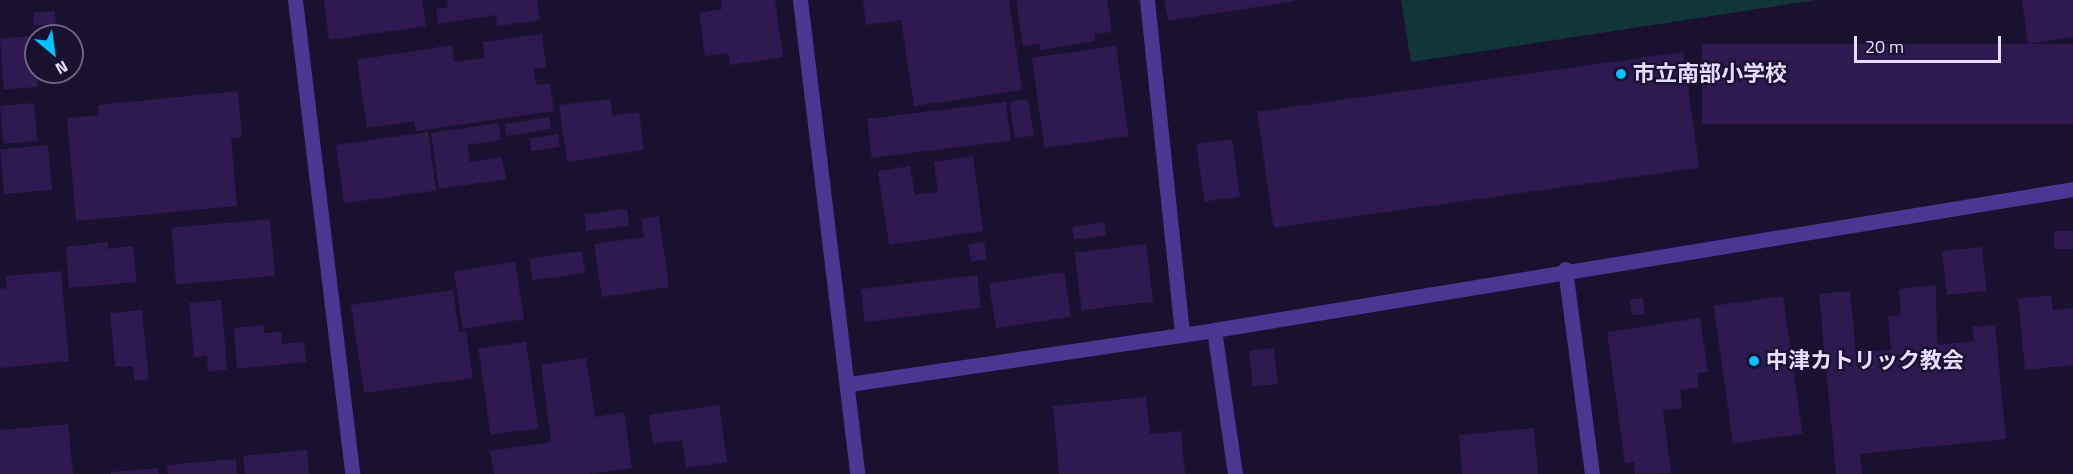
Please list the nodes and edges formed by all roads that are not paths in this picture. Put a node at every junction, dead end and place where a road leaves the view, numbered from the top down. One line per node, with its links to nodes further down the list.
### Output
1 (296, 0): 9 (street)
2 (800, 0): 8 (street)
3 (1147, 0): 7 (street)
4 (2073, 189): 5 (street)
5 (1565, 269): 6 (street); 12 (street)
6 (1214, 330): 7 (street); 11 (street)
7 (1182, 334): 8 (street)
8 (849, 384): 10 (street)
9 (352, 474)
10 (857, 474)
11 (1235, 474)
12 (1592, 474)

